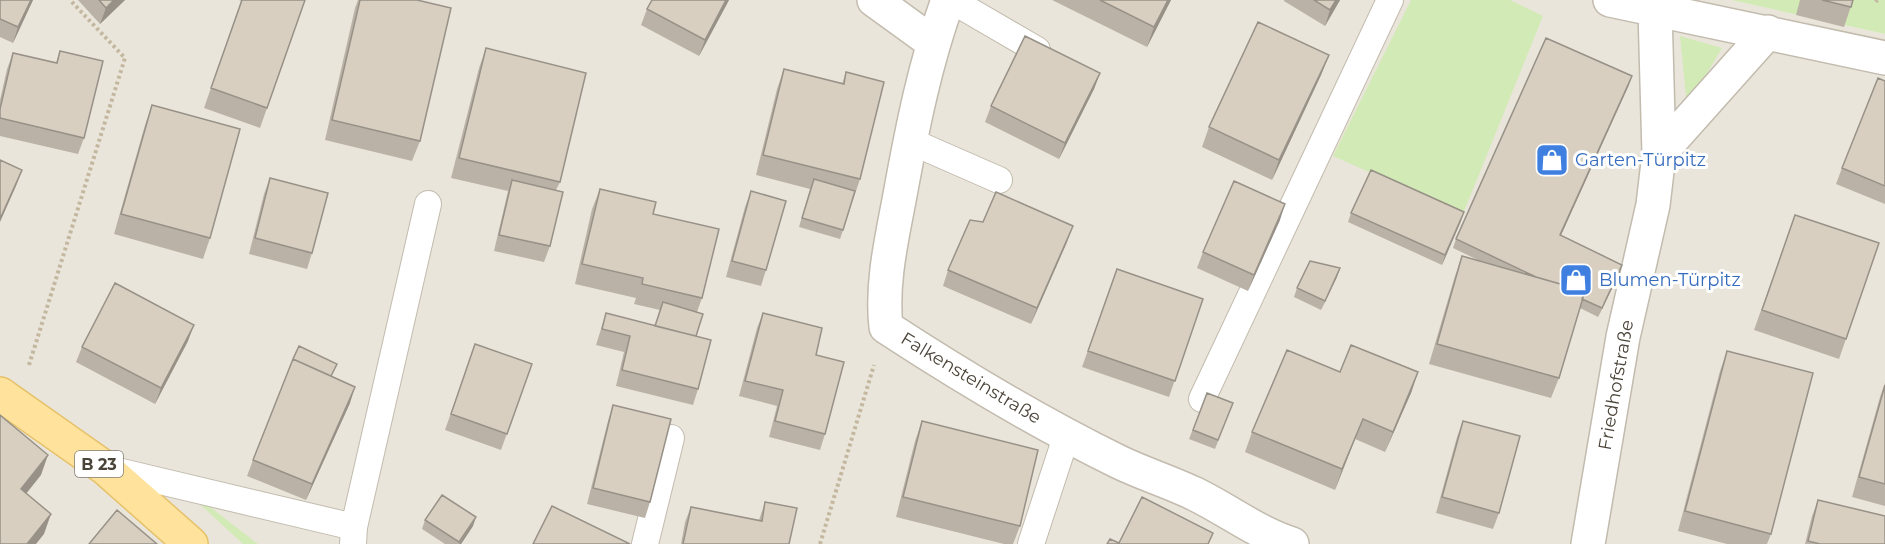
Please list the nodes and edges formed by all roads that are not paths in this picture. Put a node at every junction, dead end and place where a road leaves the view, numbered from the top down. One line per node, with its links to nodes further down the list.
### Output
1 (874, 0): 7 (street)
2 (950, 0): 7 (street, Falkensteinstraße); 8 (lane)
3 (1390, 0): 15 (lane)
4 (1610, 0): 5 (street)
5 (1655, 11): 6 (street); 11 (street, Friedhofstraße)
6 (1768, 32): 9 (street); 11 (street)
7 (932, 42): 10 (street, Falkensteinstraße)
8 (1037, 50)
9 (1885, 58)
10 (910, 141): 12 (lane); 16 (street, Falkensteinstraße)
11 (1659, 154): 24 (street, Friedhofstraße)
12 (999, 180)
13 (428, 204): 19 (lane)
14 (8, 399): 18 (main road, B 23)
15 (1202, 399)
16 (1067, 434): 22 (lane); 23 (street, Falkensteinstraße)
17 (671, 438): 21 (lane)
18 (105, 468): 19 (lane); 20 (main road, B 23)
19 (354, 536)
20 (190, 544)
21 (645, 544)
22 (1031, 544)
23 (1292, 544)
24 (1588, 544)

